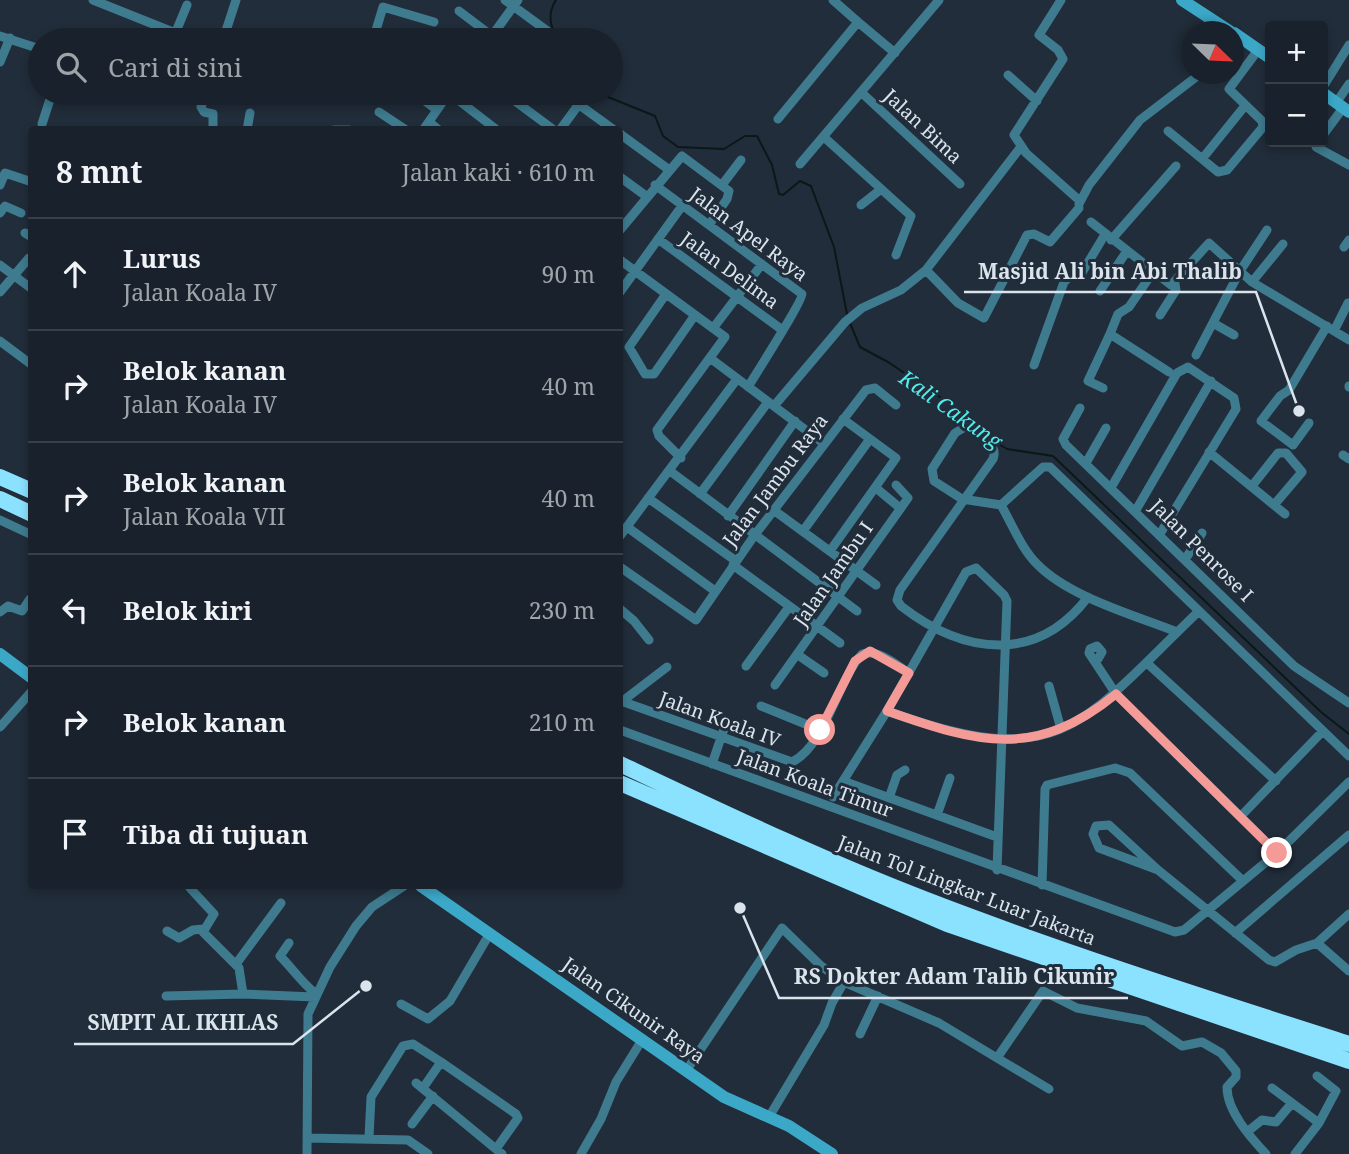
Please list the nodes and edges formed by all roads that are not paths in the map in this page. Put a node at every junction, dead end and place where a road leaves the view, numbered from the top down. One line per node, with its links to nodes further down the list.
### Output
1 (93, 0): 13 (street)
2 (236, 0): 15 (street)
3 (833, 0): 12 (street)
4 (939, 0): 25 (street)
5 (1061, 0): 34 (street)
6 (1182, 0): 10 (street)
7 (512, 2): 18 (street); 19 (street)
8 (187, 5): 14 (street)
9 (459, 11): 17 (street)
10 (1212, 21)
11 (434, 22): 16 (street)
12 (858, 22): 25 (street); 48 (street)
13 (161, 28)
14 (177, 28)
15 (227, 28)
16 (377, 28)
17 (478, 28)
18 (497, 28)
19 (544, 28)
20 (5, 37): 22 (street); 27 (street)
21 (1244, 42): 24 (street)
22 (28, 45)
23 (1349, 45): 30 (street)
24 (1258, 50): 26 (street); 43 (street)
25 (895, 53): 32 (street)
26 (1265, 55)
27 (0, 62)
28 (1008, 75): 34 (street)
29 (1187, 84): 81 (street)
30 (1325, 84)
31 (1349, 84): 44 (street)
32 (862, 93): 61 (street); 73 (street, Jalan Bima)
33 (1328, 96): 44 (street)
34 (1037, 101): 63 (street)
35 (48, 105): 49 (street)
36 (202, 105): 50 (street)
37 (430, 105): 45 (street)
38 (441, 105): 45 (street)
39 (465, 105): 54 (street)
40 (520, 105): 55 (street)
41 (578, 105): 56 (street)
42 (580, 105): 57 (street)
43 (1244, 107): 64 (street); 64 (street)
44 (1343, 107): 58 (street)
45 (437, 110): 53 (street)
46 (379, 112): 52 (street)
47 (250, 113): 51 (street)
48 (778, 119)
49 (42, 124)
50 (212, 126)
51 (248, 126)
52 (400, 126)
53 (426, 126)
54 (492, 126)
55 (548, 126)
56 (563, 126)
57 (609, 126)
58 (1328, 128)
59 (1168, 131): 64 (street)
60 (623, 136): 69 (street)
61 (825, 138): 66 (street); 76 (street)
62 (1316, 147): 67 (street)
63 (1020, 148): 81 (street); 97 (street)
64 (1202, 159)
65 (741, 160): 75 (street)
66 (800, 164)
67 (1349, 165)
68 (1176, 166): 87 (street)
69 (668, 169): 74 (street); 75 (street)
70 (623, 179): 77 (street)
71 (28, 181): 72 (street)
72 (0, 184)
73 (960, 184)
74 (655, 185): 77 (street); 79 (street, Jalan Apel Raya)
75 (722, 185): 85 (street)
76 (880, 190): 78 (street); 91 (street)
77 (646, 196): 83 (street)
78 (861, 205)
79 (682, 206): 85 (street, Jalan Apel Raya); 88 (street)
80 (2, 207): 82 (street)
81 (1080, 207): 97 (street)
82 (21, 213)
83 (623, 222)
84 (1091, 222): 87 (street)
85 (709, 225): 94 (street, Jalan Apel Raya)
86 (1267, 230): 98 (street)
87 (1108, 238): 90 (street); 123 (street)
88 (658, 239): 96 (street); 108 (street, Jalan Delima)
89 (1283, 244): 101 (street)
90 (1127, 251): 99 (street); 105 (street)
91 (896, 255)
92 (28, 259): 100 (street)
93 (623, 262): 96 (street)
94 (762, 264): 108 (street); 114 (street, Jalan Apel Raya)
95 (0, 265): 100 (street)
96 (634, 270): 104 (street); 107 (street)
97 (926, 270): 129 (street)
98 (1240, 271): 101 (street); 102 (street); 112 (street)
99 (1153, 272): 102 (street); 116 (street)
100 (13, 276): 103 (street); 106 (street)
101 (1252, 282): 115 (street)
102 (1175, 284): 111 (street)
103 (28, 286)
104 (623, 287)
105 (1100, 291)
106 (0, 292)
107 (666, 294): 110 (street); 110 (street)
108 (738, 297): 113 (street); 114 (street, Jalan Delima)
109 (1348, 303): 115 (street)
110 (695, 315): 113 (street)
111 (1160, 315)
112 (1213, 323): 117 (street); 120 (street)
113 (714, 327): 121 (street)
114 (781, 329): 127 (street, Jalan Apel Raya)
115 (1330, 329): 118 (street); 134 (street)
116 (1110, 334): 124 (street); 128 (street)
117 (1234, 335)
118 (1349, 340)
119 (0, 341): 122 (street)
120 (1196, 355)
121 (710, 358): 125 (street); 139 (street)
122 (28, 362)
123 (1034, 365)
124 (1169, 372)
125 (737, 379): 127 (street); 139 (street)
126 (1211, 382): 138 (street); 144 (street); 155 (street)
127 (748, 387): 129 (street)
128 (1103, 388)
129 (771, 404): 133 (street); 148 (street)
130 (896, 405): 132 (street, Jalan Jambu Raya)
131 (1080, 408): 140 (street, Jalan Penrose I)
132 (844, 419): 136 (street); 137 (street, Jalan Jambu Raya)
133 (795, 421): 137 (street); 159 (street)
134 (1309, 423)
135 (1106, 428): 140 (street)
136 (870, 439): 146 (street); 162 (street)
137 (823, 443): 156 (street, Jalan Jambu Raya)
138 (1209, 452): 145 (street); 166 (street)
139 (681, 458): 141 (street)
140 (1086, 463): 144 (street, Jalan Penrose I)
141 (670, 471): 148 (street); 149 (street)
142 (0, 477): 147 (highway)
143 (896, 485): 154 (street)
144 (1112, 486): 155 (street, Jalan Penrose I)
145 (1252, 486): 153 (street); 153 (street)
146 (876, 488): 154 (street); 168 (street)
147 (28, 489)
148 (700, 494): 159 (street)
149 (648, 498): 161 (street); 170 (street)
150 (0, 499): 157 (highway)
151 (962, 499): 151 (street); 152 (street); 184 (street)
152 (1001, 505): 176 (street); 180 (street)
153 (1274, 505): 158 (street)
154 (900, 508): 172 (street, Jalan Jambu I)
155 (1136, 510): 166 (street, Jalan Penrose I)
156 (775, 511): 162 (street); 167 (street, Jalan Jambu Raya)
157 (28, 512)
158 (1285, 514)
159 (728, 516): 167 (street)
160 (0, 520): 164 (street)
161 (627, 527): 163 (street); 174 (street)
162 (803, 531): 168 (street)
163 (623, 532)
164 (28, 533)
165 (1202, 533): 169 (street)
166 (1160, 534): 169 (street, Jalan Penrose I)
167 (754, 536): 170 (street, Jalan Jambu Raya); 175 (street)
168 (831, 551): 172 (street)
169 (1186, 558): 204 (street, Jalan Penrose I)
170 (735, 563): 174 (street, Jalan Jambu Raya); 178 (street)
171 (623, 569): 174 (street, Jalan Jambu Raya)
172 (856, 570): 173 (street); 175 (street, Jalan Jambu I)
173 (876, 584)
174 (715, 591)
175 (837, 597): 179 (street); 183 (street, Jalan Jambu I)
176 (1088, 597): 185 (street); 188 (street)
177 (28, 602): 181 (street)
178 (789, 607): 183 (street); 193 (street)
179 (857, 611)
180 (1199, 611): 185 (street); 212 (street)
181 (0, 612)
182 (623, 612): 186 (street)
183 (817, 626): 187 (street); 190 (street, Jalan Jambu I)
184 (935, 628): 188 (street); 188 (street); 196 (street)
185 (1177, 632): 192 (street)
186 (649, 640)
187 (840, 643)
188 (1004, 645): 214 (street)
189 (0, 654): 197 (street)
190 (798, 654): 195 (street); 198 (street, Jalan Jambu I)
191 (1094, 659): 200 (street)
192 (1148, 664): 200 (street); 221 (street)
193 (746, 666)
194 (667, 667): 202 (street)
195 (824, 673)
196 (909, 673): 206 (street); 210 (street, Jalan Koala IV)
197 (28, 675)
198 (775, 685)
199 (1049, 686): 209 (street)
200 (1116, 694): 209 (street); 227 (street)
201 (28, 696): 208 (street)
202 (623, 700)
203 (623, 703): 213 (street, Jalan Koala IV)
204 (1349, 703)
205 (761, 706): 210 (street)
206 (887, 711): 214 (street); 220 (street)
207 (727, 720): 213 (street)
208 (0, 727)
209 (1061, 729): 214 (street)
210 (820, 730): 213 (street, Jalan Koala IV)
211 (623, 731): 216 (street, Jalan Koala Timur)
212 (1321, 732): 215 (street); 221 (street)
213 (721, 738): 216 (street)
214 (1002, 740): 229 (street)
215 (1349, 756)
216 (712, 764): 231 (street, Jalan Koala Timur)
217 (623, 765): 257 (highway, Jalan Tol Lingkar Luar Jakarta)
218 (905, 770): 225 (street)
219 (950, 778): 226 (street)
220 (843, 781): 224 (street); 225 (street)
221 (1276, 781): 227 (street)
222 (1349, 782): 230 (street)
223 (623, 784): 259 (highway, Jalan Tol Lingkar Luar Jakarta)
224 (833, 797)
225 (889, 798): 226 (street)
226 (937, 815): 229 (street)
227 (1241, 816): 230 (street)
228 (1349, 835): 244 (street)
229 (997, 837): 231 (street)
230 (1277, 853): 233 (street)
231 (997, 870): 234 (street, Jalan Koala Timur)
232 (1158, 870): 232 (street); 239 (street)
233 (1242, 880): 234 (street); 239 (street)
234 (1041, 885): 239 (street, Jalan Koala Timur)
235 (191, 889): 241 (street)
236 (400, 889): 252 (street)
237 (425, 889): 243 (street, Jalan Cikunir Raya)
238 (281, 903): 247 (street)
239 (1209, 910): 244 (street)
240 (1349, 914): 246 (street)
241 (203, 929): 242 (street); 247 (street)
242 (167, 931)
243 (490, 933): 254 (street); 256 (street, Jalan Cikunir Raya)
244 (1235, 933): 246 (street)
245 (289, 943): 252 (street)
246 (1317, 943): 248 (street)
247 (236, 964): 250 (street)
248 (1349, 971)
249 (845, 982): 253 (street); 261 (street); 267 (street)
250 (243, 994): 251 (street); 252 (street)
251 (166, 996)
252 (315, 996): 271 (street)
253 (878, 996): 255 (street); 258 (street)
254 (401, 1004)
255 (860, 1034)
256 (642, 1040): 261 (street, Jalan Cikunir Raya); 277 (street)
257 (1349, 1044)
258 (997, 1058): 263 (street); 270 (street)
259 (1349, 1061)
260 (441, 1062): 265 (street); 272 (street); 273 (street)
261 (686, 1071): 267 (street, Jalan Cikunir Raya)
262 (1317, 1076): 268 (street)
263 (1049, 1088)
264 (1272, 1088): 266 (street)
265 (433, 1096): 269 (street); 273 (street)
266 (1292, 1103): 268 (street); 270 (street)
267 (769, 1117): 274 (street, Jalan Cikunir Raya)
268 (1320, 1123): 279 (street)
269 (412, 1124)
270 (1247, 1132): 278 (street)
271 (307, 1138): 272 (street); 275 (street)
272 (369, 1138): 276 (street)
273 (499, 1152)
274 (825, 1152)
275 (307, 1154)
276 (428, 1154)
277 (581, 1154)
278 (1266, 1154)
279 (1295, 1154)

